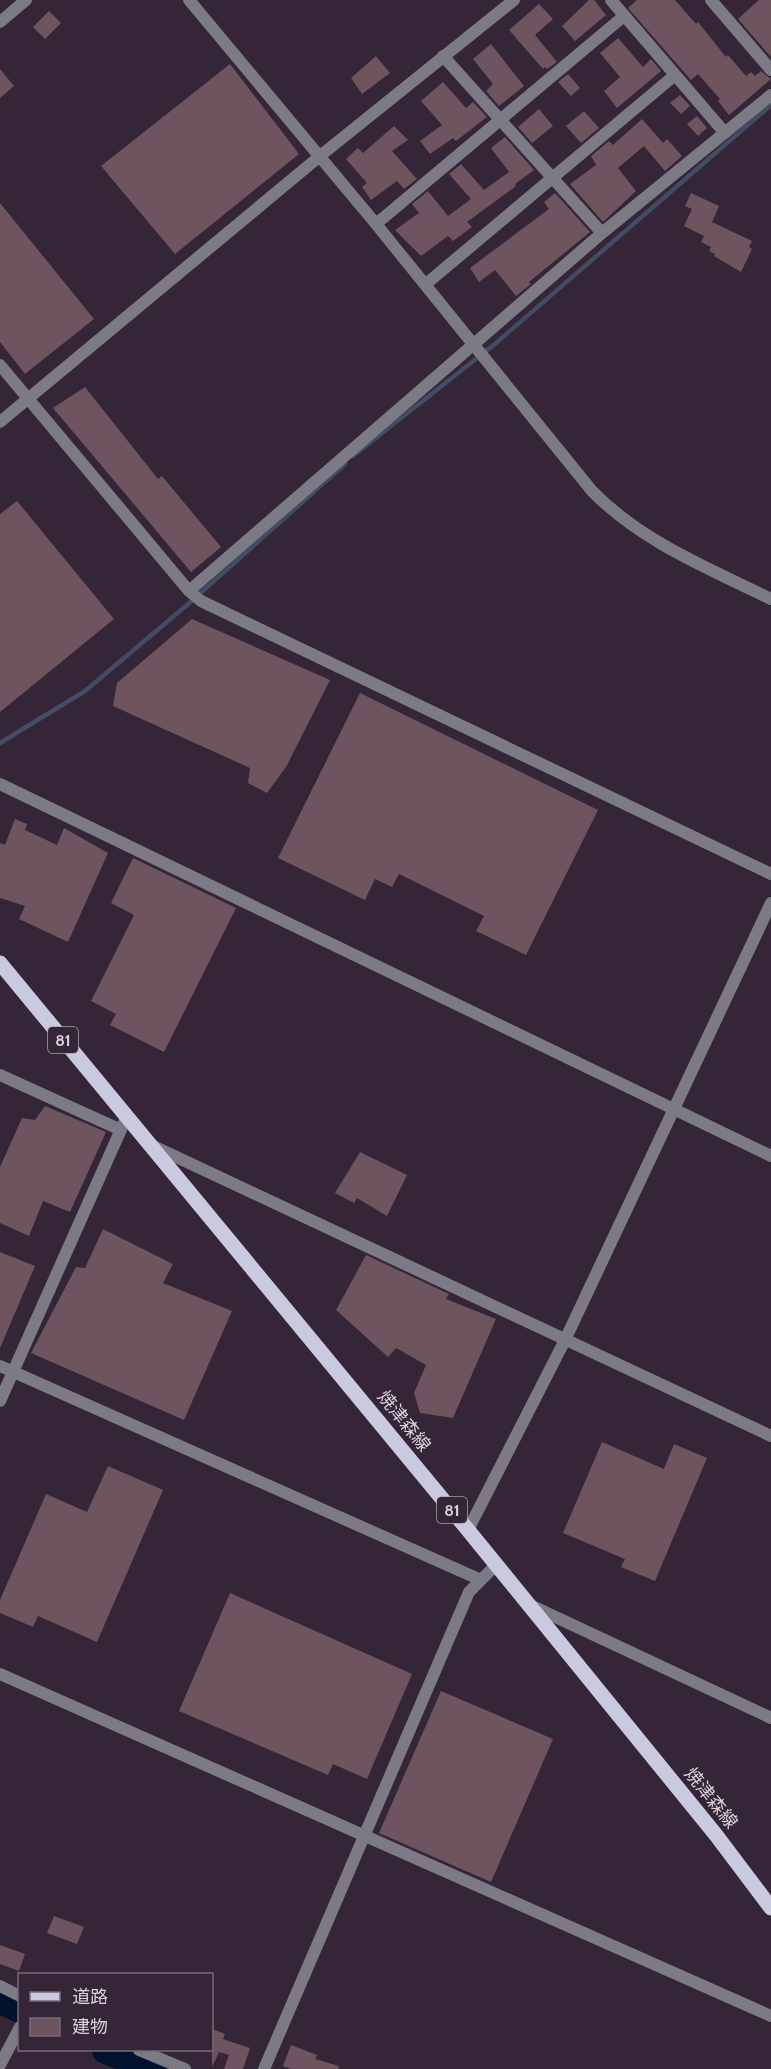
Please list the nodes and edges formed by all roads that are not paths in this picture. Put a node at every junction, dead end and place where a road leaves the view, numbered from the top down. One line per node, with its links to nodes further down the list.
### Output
1 (26, 0): 7 (street)
2 (189, 0): 14 (street)
3 (514, 0): 8 (street)
4 (611, 0): 6 (street)
5 (711, 0): 9 (street)
6 (624, 16): 10 (street); 12 (street)
7 (0, 22)
8 (443, 56): 12 (street); 14 (street)
9 (771, 70)
10 (675, 75): 13 (street); 15 (street)
11 (771, 94): 13 (street)
12 (501, 118): 15 (street); 16 (street)
13 (725, 133): 17 (street)
14 (320, 156): 16 (street); 21 (street)
15 (552, 177): 17 (street); 18 (street)
16 (376, 224): 18 (street)
17 (602, 233): 19 (street)
18 (426, 284): 19 (street)
19 (475, 344): 23 (street); 24 (street)
20 (0, 365): 21 (street)
21 (28, 399): 22 (street); 23 (street)
22 (0, 422)
23 (189, 591): 26 (street)
24 (771, 599)
25 (0, 784): 30 (street)
26 (771, 874)
27 (771, 903): 30 (street)
28 (0, 963): 31 (main road, 焼津森線 / 81)
29 (0, 1075): 31 (street)
30 (671, 1110): 33 (street); 34 (street)
31 (124, 1123): 32 (main road, 焼津森線 / 81); 36 (street)
32 (153, 1146): 34 (street); 39 (main road, 焼津森線 / 81)
33 (771, 1156)
34 (565, 1340): 38 (street); 39 (street)
35 (0, 1366): 36 (street)
36 (13, 1372): 37 (street); 41 (street)
37 (0, 1401)
38 (771, 1436)
39 (468, 1530): 40 (main road, 焼津森線 / 81)
40 (496, 1564): 41 (street); 42 (main road, 焼津森線 / 81)
41 (481, 1580): 45 (street)
42 (528, 1604): 44 (street); 46 (main road, 焼津森線 / 81)
43 (0, 1674): 45 (street)
44 (771, 1718)
45 (366, 1834): 49 (street); 54 (street)
46 (771, 1908)
47 (0, 1986): 48 (street)
48 (18, 1995)
49 (771, 2016)
50 (18, 2031): 52 (street)
51 (144, 2051): 53 (street)
52 (0, 2065)
53 (185, 2069)
54 (264, 2069)

